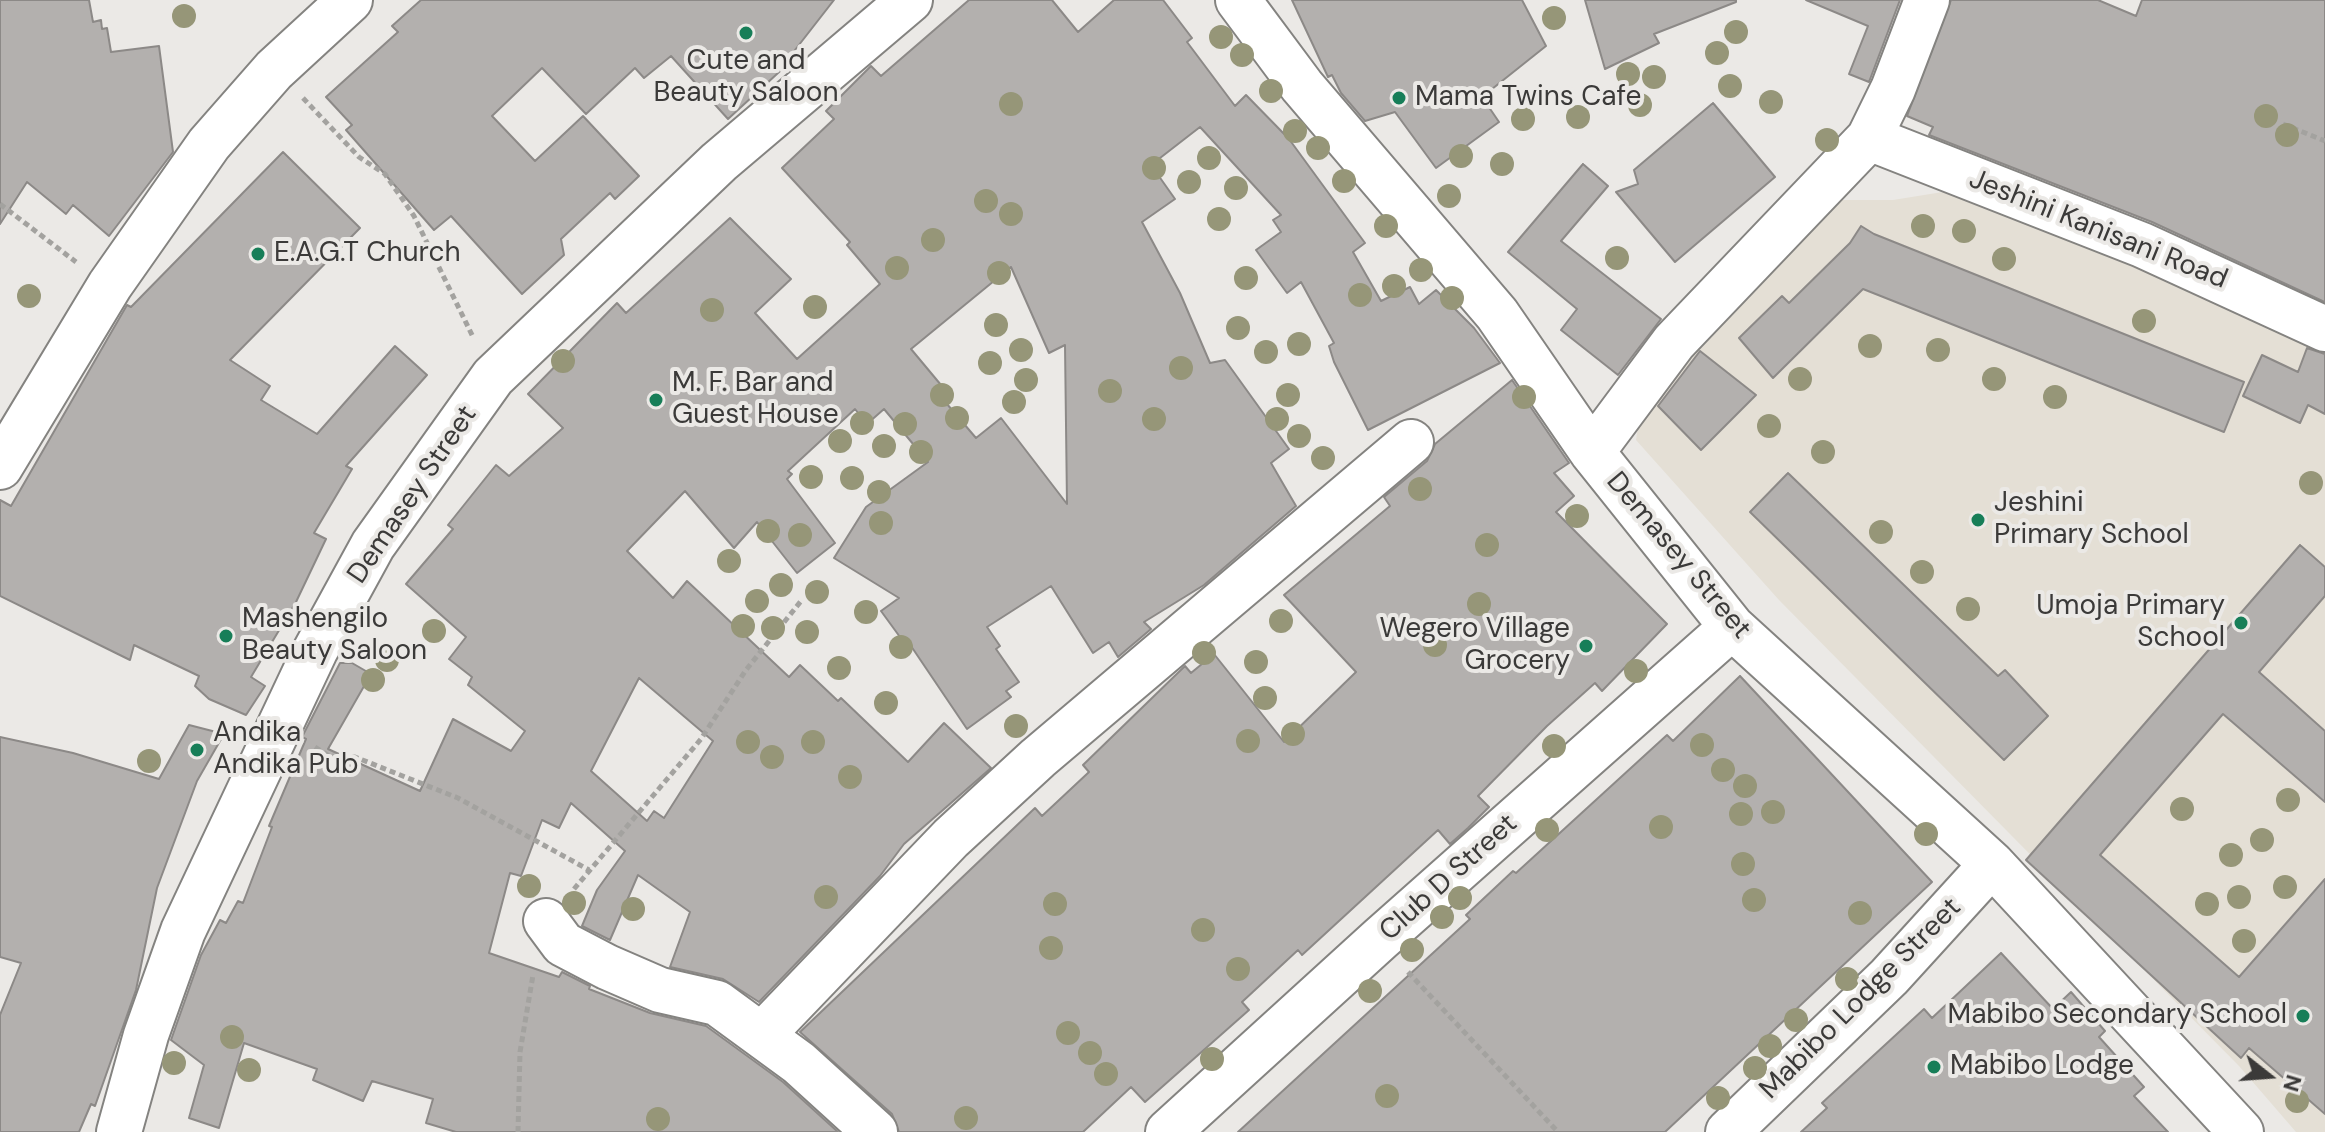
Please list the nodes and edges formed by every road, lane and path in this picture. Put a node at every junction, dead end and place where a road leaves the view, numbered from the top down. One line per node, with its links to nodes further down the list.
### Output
1 (350, 0): 5 (street)
2 (910, 0): 12 (street, Demasey Street)
3 (1238, 0): 14 (street, Demasey Street)
4 (1927, 0): 7 (street)
5 (274, 70): 10 (street); 12 (path)
6 (2283, 124): 8 (path)
7 (1869, 138): 11 (street, Jeshini Kanisani Road); 14 (street)
8 (2325, 141)
9 (0, 204): 10 (path)
10 (110, 285): 15 (street)
11 (2325, 329)
12 (493, 377): 18 (street, Demasey Street)
13 (1411, 442): 23 (street)
14 (1592, 452): 17 (street, Demasey Street)
15 (0, 467)
16 (801, 601): 20 (path)
17 (1732, 627): 19 (street, Demasey Street); 22 (street, Club D Street)
18 (280, 724): 20 (path); 24 (street, Demasey Street)
19 (1992, 864): 29 (street, Mabibo Lodge Street); 30 (street, Demasey Street)
20 (589, 870): 21 (path)
21 (546, 921): 23 (street); 25 (path)
22 (1380, 939): 27 (street, Club D Street); 28 (path)
23 (763, 1034): 26 (street)
24 (119, 1132)
25 (518, 1132)
26 (875, 1132)
27 (1168, 1132)
28 (1558, 1132)
29 (1728, 1132)
30 (2241, 1132)

